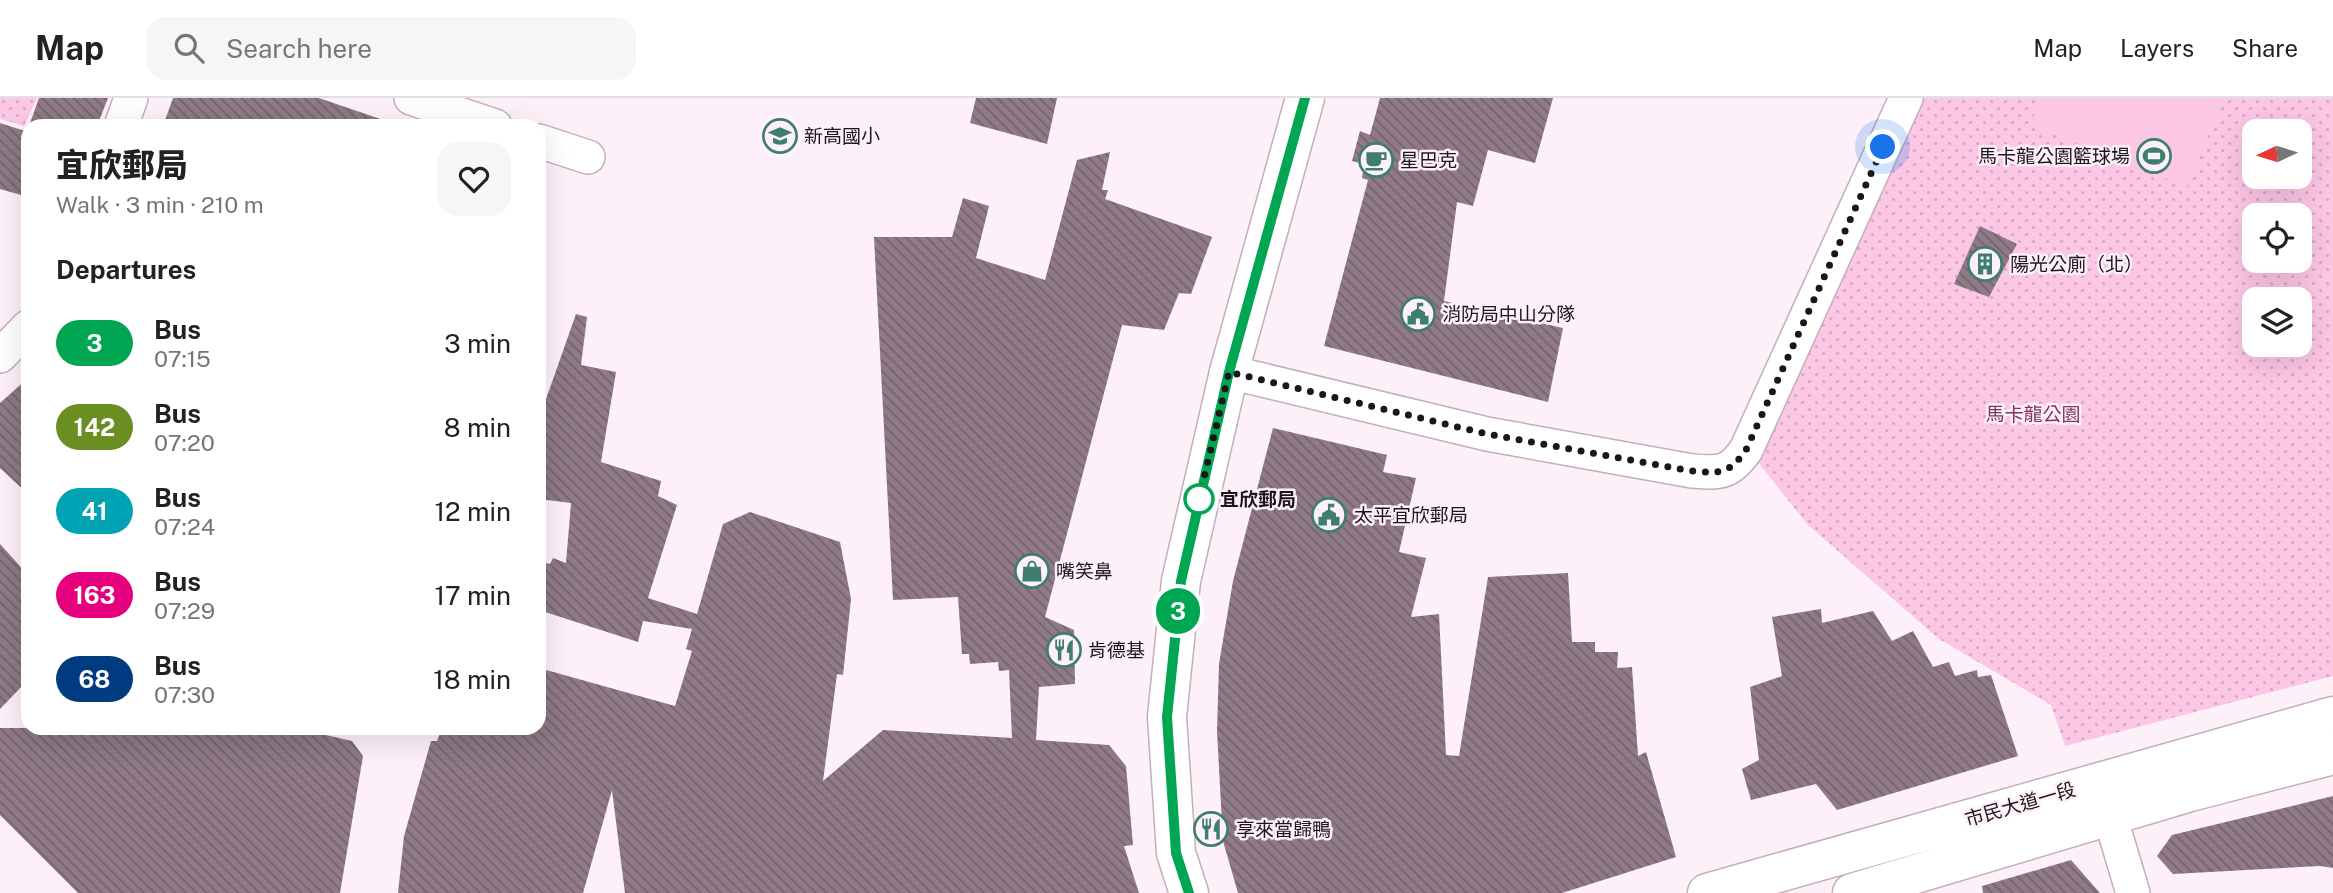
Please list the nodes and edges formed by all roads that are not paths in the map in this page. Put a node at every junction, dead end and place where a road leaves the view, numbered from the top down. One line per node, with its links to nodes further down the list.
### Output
1 (131, 98): 5 (street)
2 (411, 98): 6 (street)
3 (1305, 98): 11 (street)
4 (1906, 98): 11 (street)
5 (124, 119)
6 (474, 119)
7 (546, 143): 8 (street)
8 (588, 157)
9 (21, 334): 10 (street)
10 (0, 356)
11 (1229, 372): 15 (street)
12 (2333, 716): 14 (street, 市民大道一段)
13 (2333, 755): 14 (street, 市民大道一段)
14 (2106, 799): 16 (street, 市民大道一段); 17 (street, 市民大道一段); 18 (street)
15 (1189, 893)
16 (1707, 893)
17 (1852, 893)
18 (2133, 893)

